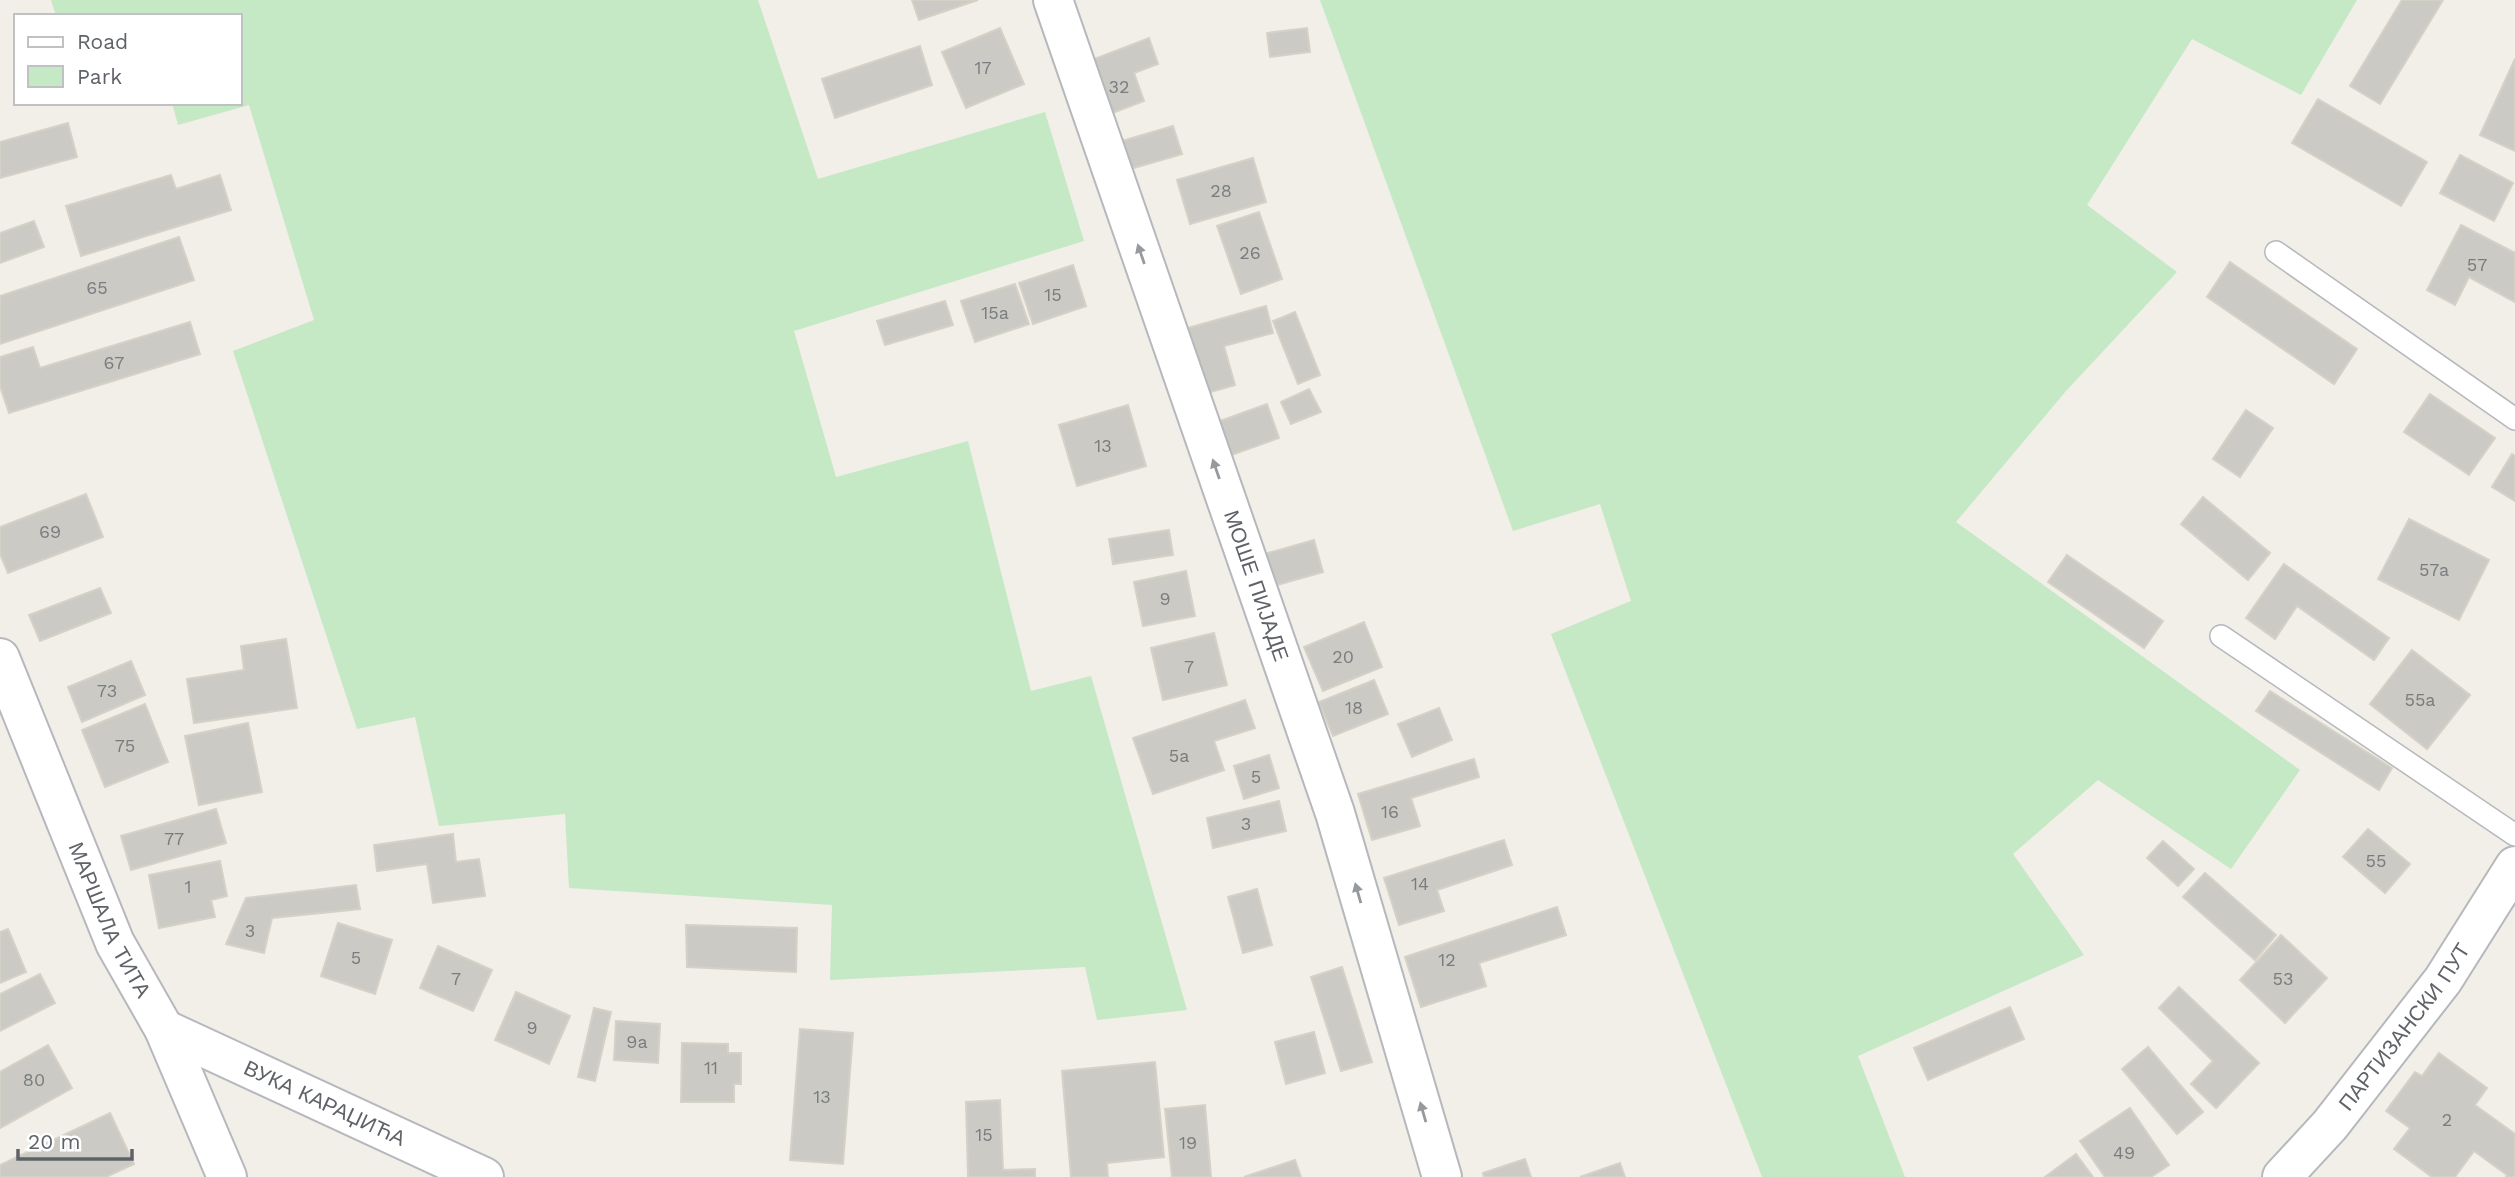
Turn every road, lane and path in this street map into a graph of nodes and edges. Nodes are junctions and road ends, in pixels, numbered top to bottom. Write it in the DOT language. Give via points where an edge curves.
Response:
graph roads {
  1 [pos="1053,0"];
  2 [pos="2276,252"];
  3 [pos="2515,419"];
  4 [pos="2221,636"];
  5 [pos="0,658"];
  6 [pos="2515,835"];
  7 [pos="2515,866"];
  8 [pos="164,1029"];
  9 [pos="227,1177"];
  10 [pos="484,1177"];
  11 [pos="1442,1177"];
  12 [pos="2282,1177"];
  11 -- 1 [label="street, МОШЕ ПИЈАДЕ, one-way" via="1335,813"];
  2 -- 3 [label="lane"];
  4 -- 6 [label="lane"];
  5 -- 8 [label="street, МАРШАЛА ТИТА" via="115,943"];
  7 -- 12 [label="street, ПАРТИЗАНСКИ ПУТ" via="2442,980 2330,1125"];
  8 -- 9 [label="street, МАРШАЛА ТИТА"];
  8 -- 10 [label="street, ВУКА КАРАЏИЋА"];
}
